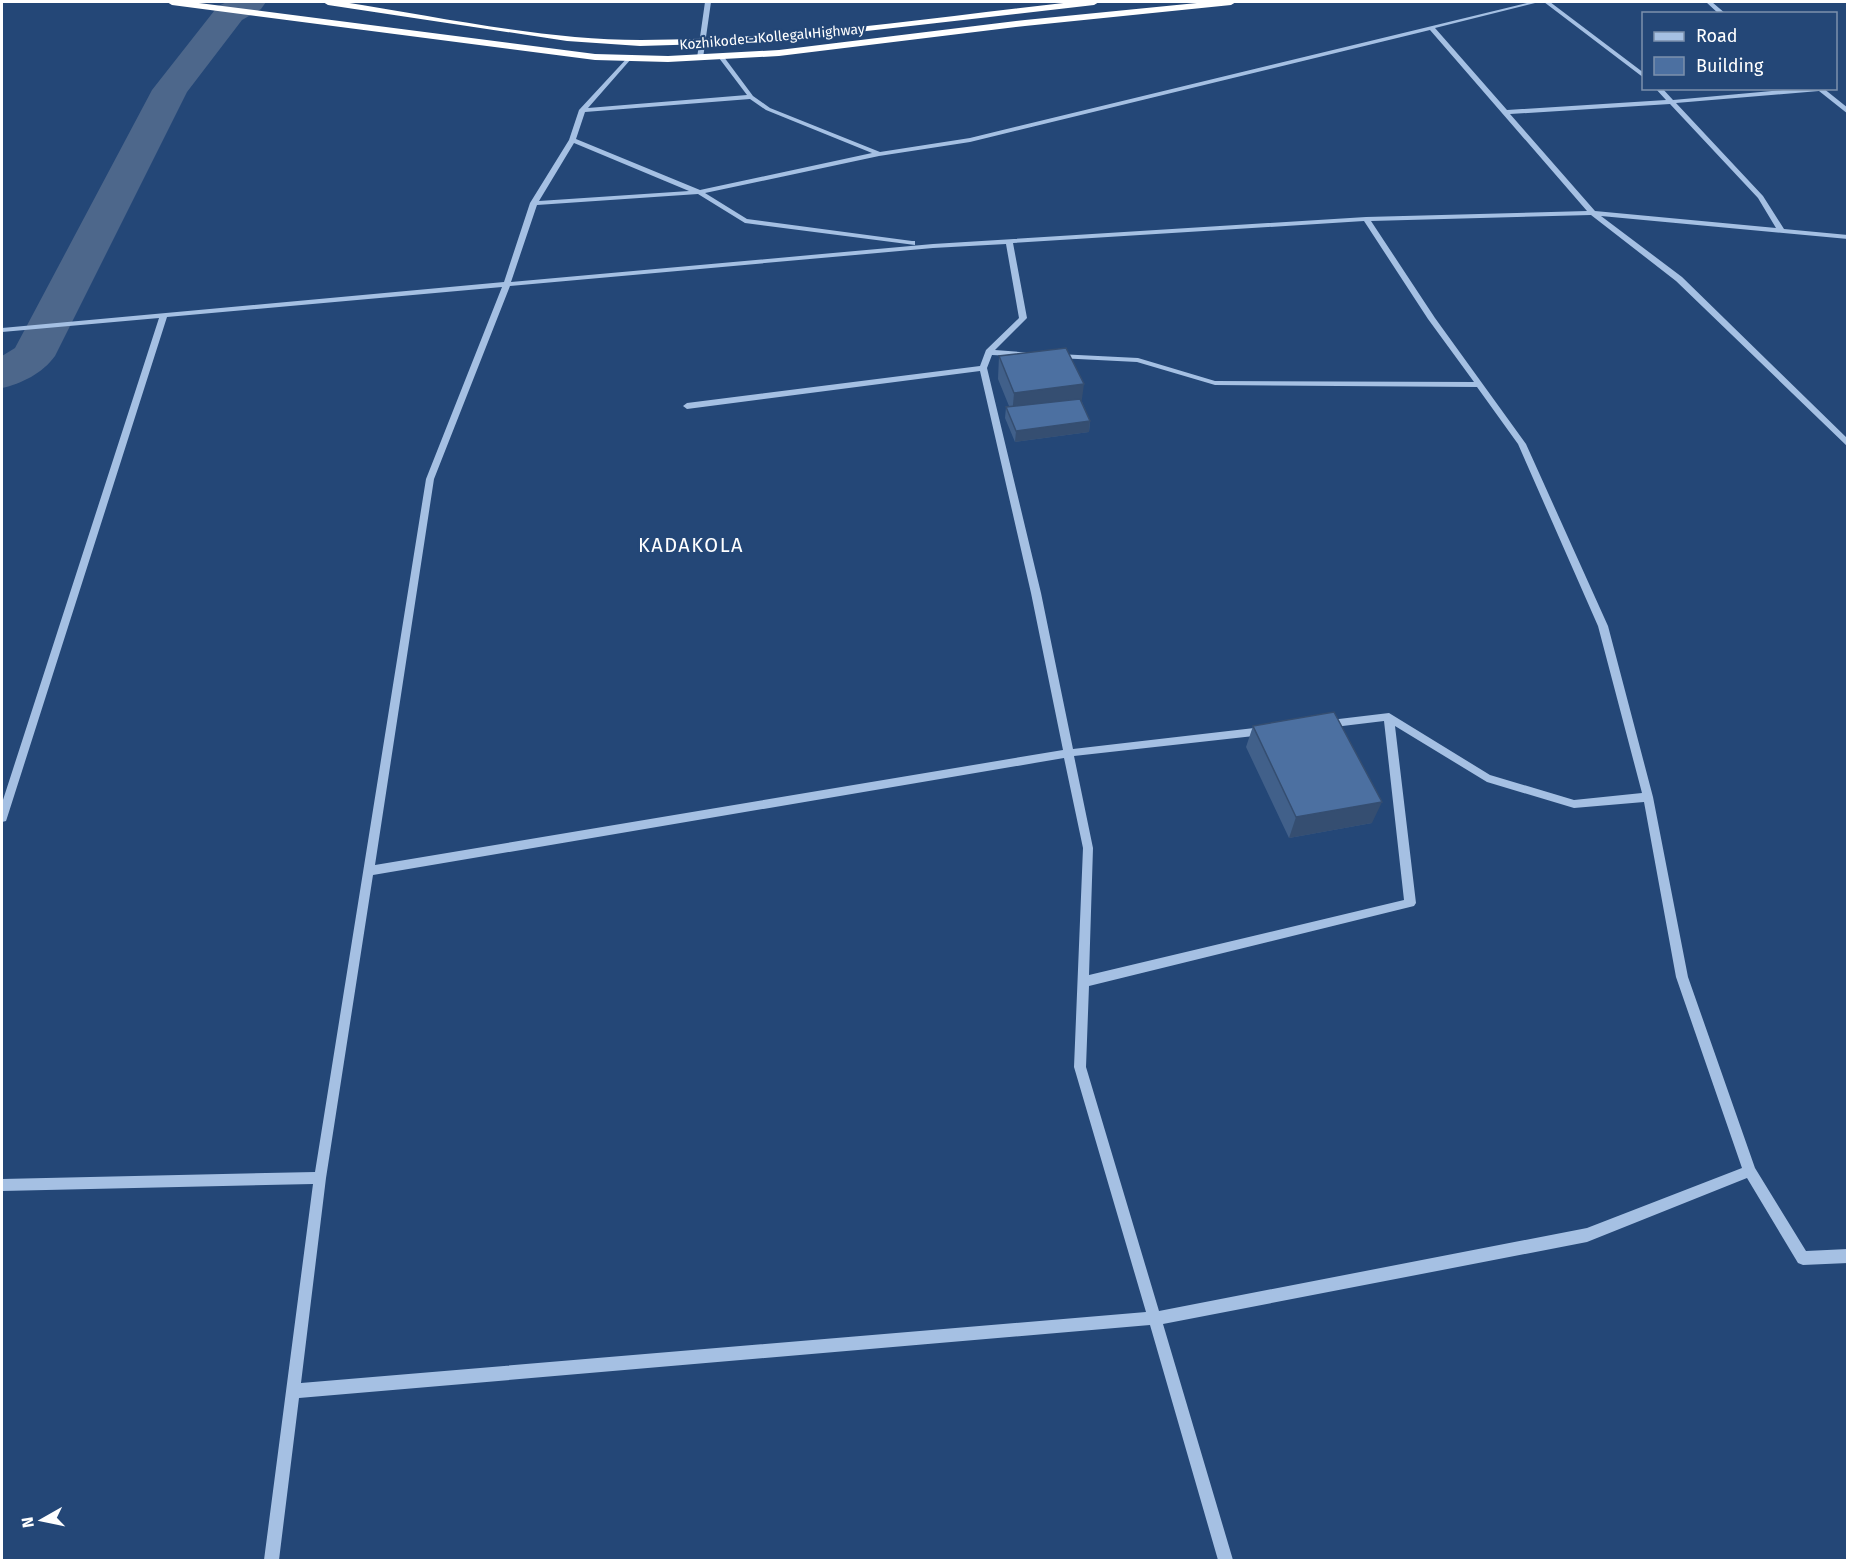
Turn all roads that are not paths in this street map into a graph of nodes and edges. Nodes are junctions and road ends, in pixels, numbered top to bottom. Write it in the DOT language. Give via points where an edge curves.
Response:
graph roads {
  1 [pos="172,2"];
  2 [pos="177,2"];
  3 [pos="328,2"];
  4 [pos="708,2"];
  5 [pos="1094,2"];
  6 [pos="1231,2"];
  7 [pos="1536,2"];
  8 [pos="1547,2"];
  9 [pos="1709,2"];
  10 [pos="1721,12"];
  11 [pos="1431,27"];
  12 [pos="703,43"];
  13 [pos="629,58"];
  14 [pos="700,58"];
  15 [pos="722,58"];
  16 [pos="1642,74"];
  17 [pos="1660,90"];
  18 [pos="1809,90"];
  19 [pos="1821,90"];
  20 [pos="751,97"];
  21 [pos="1671,102"];
  22 [pos="582,110"];
  23 [pos="1505,112"];
  24 [pos="1848,112"];
  25 [pos="572,140"];
  26 [pos="879,154"];
  27 [pos="699,192"];
  28 [pos="534,202"];
  29 [pos="1593,213"];
  30 [pos="1366,219"];
  31 [pos="1782,232"];
  32 [pos="1848,237"];
  33 [pos="1009,241"];
  34 [pos="933,246"];
  35 [pos="507,285"];
  36 [pos="164,315"];
  37 [pos="2,330"];
  38 [pos="989,352"];
  39 [pos="983,368"];
  40 [pos="1480,385"];
  41 [pos="687,406"];
  42 [pos="1848,444"];
  43 [pos="1389,717"];
  44 [pos="1310,726"];
  45 [pos="1276,730"];
  46 [pos="1069,753"];
  47 [pos="1648,797"];
  48 [pos="2,818"];
  49 [pos="368,871"];
  50 [pos="1083,982"];
  51 [pos="1750,1171"];
  52 [pos="320,1179"];
  53 [pos="2,1185"];
  54 [pos="1848,1256"];
  55 [pos="1156,1318"];
  56 [pos="293,1391"];
  57 [pos="272,1560"];
  58 [pos="1226,1560"];
  1 -- 2 [label="highway, Kozhikode - Kollegal Highway"];
  2 -- 13 [label="highway, Kozhikode - Kollegal Highway" via="595,57"];
  3 -- 12 [label="highway, Kozhikode - Kollegal Highway" via="567,39"];
  4 -- 12 [label="street"];
  5 -- 12 [label="highway, Kozhikode - Kollegal Highway" via="835,33"];
  6 -- 15 [label="highway, Kozhikode - Kollegal Highway"];
  7 -- 11 [label="street"];
  8 -- 16 [label="street"];
  9 -- 10 [label="street"];
  11 -- 23 [label="street"];
  11 -- 26 [label="street" via="970,140"];
  12 -- 14 [label="street"];
  13 -- 14 [label="highway, Kozhikode - Kollegal Highway"];
  13 -- 22 [label="street"];
  14 -- 15 [label="highway, Kozhikode - Kollegal Highway"];
  15 -- 20 [label="street"];
  17 -- 21 [label="street"];
  18 -- 21 [label="street"];
  19 -- 24 [label="street"];
  20 -- 22 [label="street"];
  20 -- 26 [label="street" via="768,109"];
  21 -- 23 [label="street"];
  21 -- 31 [label="street" via="1761,196"];
  22 -- 25 [label="street"];
  23 -- 29 [label="street"];
  25 -- 27 [label="street"];
  25 -- 28 [label="street"];
  26 -- 27 [label="street"];
  27 -- 28 [label="street"];
  27 -- 34 [label="street" via="745,221"];
  28 -- 35 [label="street"];
  29 -- 30 [label="street"];
  29 -- 31 [label="street"];
  29 -- 42 [label="street" via="1679,279"];
  30 -- 33 [label="street"];
  30 -- 40 [label="street"];
  31 -- 32 [label="street"];
  33 -- 34 [label="street"];
  33 -- 38 [label="street" via="1023,318"];
  34 -- 35 [label="street"];
  35 -- 36 [label="street"];
  35 -- 49 [label="street" via="430,478"];
  36 -- 37 [label="street"];
  36 -- 48 [label="street"];
  38 -- 39 [label="street"];
  38 -- 40 [label="street" via="1138,360 1215,382"];
  39 -- 41 [label="street"];
  39 -- 46 [label="street"];
  40 -- 47 [label="street" via="1522,444 1603,626"];
  43 -- 44 [label="street"];
  43 -- 47 [label="street" via="1486,778 1574,804"];
  43 -- 50 [label="street" via="1410,903"];
  45 -- 46 [label="street"];
  46 -- 49 [label="street"];
  46 -- 50 [label="street" via="1088,848"];
  47 -- 51 [label="street" via="1682,977"];
  49 -- 52 [label="street"];
  50 -- 55 [label="street" via="1080,1067"];
  51 -- 54 [label="street" via="1803,1258"];
  51 -- 55 [label="street" via="1587,1235"];
  52 -- 53 [label="street"];
  52 -- 56 [label="street"];
  55 -- 56 [label="street"];
  55 -- 58 [label="street"];
  56 -- 57 [label="street"];
}
